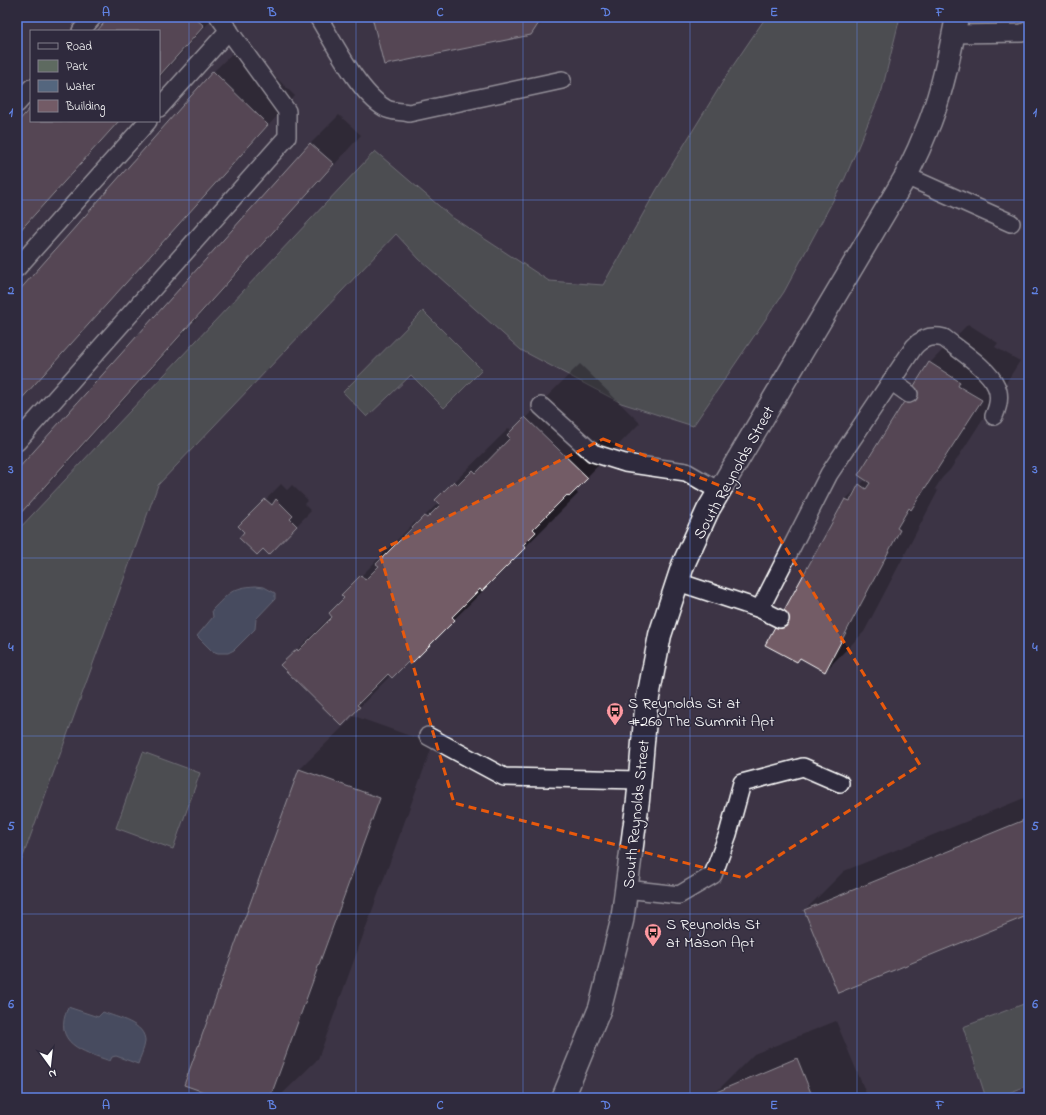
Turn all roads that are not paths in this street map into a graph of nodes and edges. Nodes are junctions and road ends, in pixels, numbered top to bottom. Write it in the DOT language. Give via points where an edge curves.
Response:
graph roads {
  1 [pos="93,17"];
  2 [pos="318,17"];
  3 [pos="224,24"];
  4 [pos="955,26"];
  5 [pos="82,30"];
  6 [pos="1029,30"];
  7 [pos="562,80"];
  8 [pos="30,89"];
  9 [pos="17,104"];
  10 [pos="160,107"];
  11 [pos="147,122"];
  12 [pos="906,176"];
  13 [pos="1011,223"];
  14 [pos="17,268"];
  15 [pos="891,381"];
  16 [pos="909,394"];
  17 [pos="541,406"];
  18 [pos="994,416"];
  19 [pos="17,442"];
  20 [pos="720,490"];
  21 [pos="678,582"];
  22 [pos="760,609"];
  23 [pos="780,619"];
  24 [pos="428,736"];
  25 [pos="640,780"];
  26 [pos="840,783"];
  27 [pos="626,889"];
  28 [pos="562,1098"];
  1 -- 5 [label="lane"];
  2 -- 7 [label="lane" via="370,98 386,109 409,112"];
  3 -- 10 [label="lane"];
  3 -- 19 [label="lane" via="287,112 287,137"];
  4 -- 6 [label="lane" via="1022,32"];
  4 -- 12 [label="street, South Reynolds Street" via="931,120"];
  8 -- 9 [label="lane"];
  11 -- 14 [label="lane"];
  12 -- 13 [label="lane"];
  12 -- 20 [label="street, South Reynolds Street"];
  15 -- 16 [label="lane"];
  15 -- 18 [label="lane" via="920,340 936,336 944,338 992,379 999,397"];
  15 -- 22 [label="lane" via="829,474"];
  17 -- 20 [label="lane" via="593,453 626,463 686,472"];
  20 -- 21 [label="street, South Reynolds Street" via="708,510"];
  21 -- 22 [label="lane"];
  21 -- 25 [label="street, South Reynolds Street" via="660,635 646,708"];
  22 -- 23 [label="lane"];
  24 -- 25 [label="lane" via="504,777"];
  25 -- 27 [label="street, South Reynolds Street"];
  26 -- 27 [label="lane" via="804,767 742,783 713,875 679,895"];
  27 -- 28 [label="street, South Reynolds Street" via="622,921 600,1008"];
}
